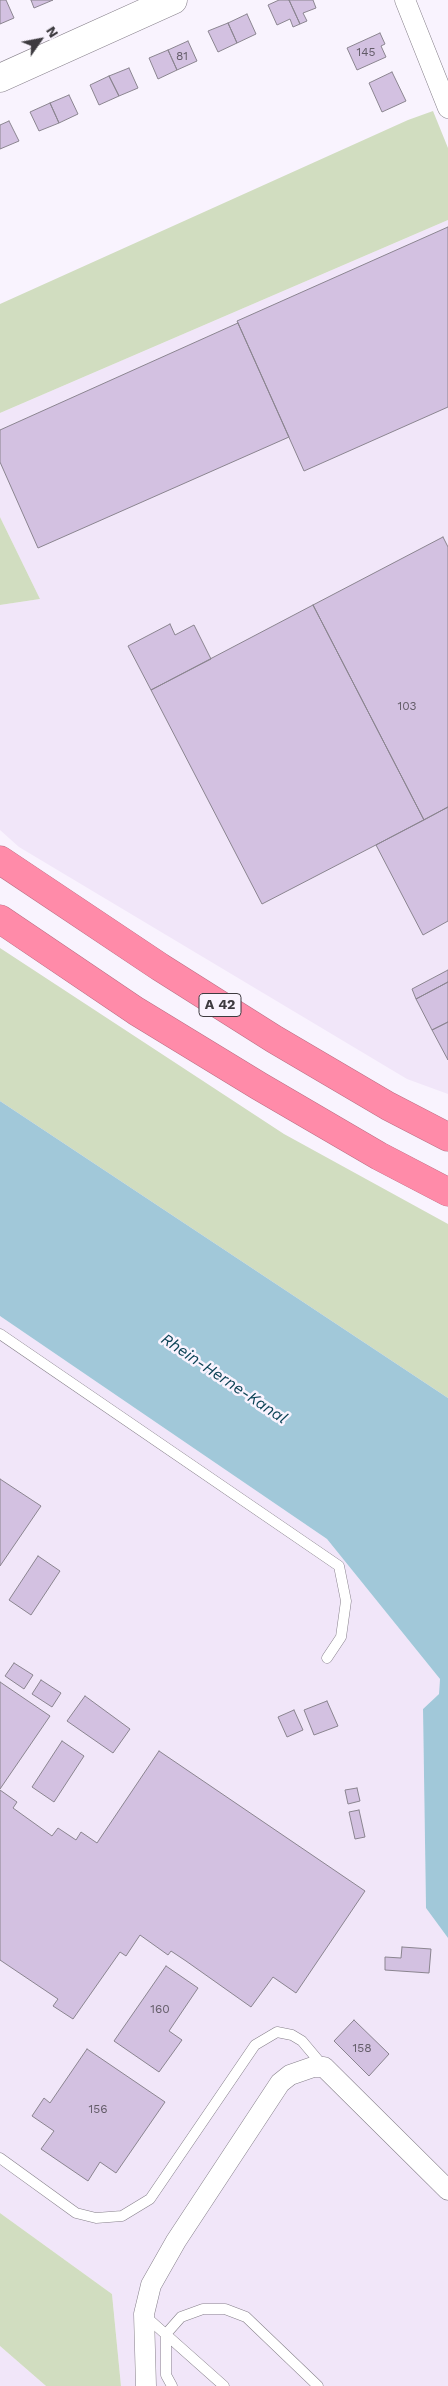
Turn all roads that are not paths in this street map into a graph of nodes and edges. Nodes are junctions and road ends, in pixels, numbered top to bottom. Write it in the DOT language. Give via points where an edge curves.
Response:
graph roads {
  1 [pos="173,0"];
  2 [pos="405,0"];
  3 [pos="0,78"];
  4 [pos="446,98"];
  5 [pos="0,860"];
  6 [pos="0,919"];
  7 [pos="448,1136"];
  8 [pos="448,1192"];
  9 [pos="0,1334"];
  10 [pos="327,1658"];
  11 [pos="324,2067"];
  12 [pos="0,2158"];
  13 [pos="448,2190"];
  14 [pos="144,2314"];
  15 [pos="166,2334"];
  16 [pos="146,2386"];
  17 [pos="172,2386"];
  18 [pos="224,2386"];
  19 [pos="318,2386"];
  1 -- 3 [label="street"];
  2 -- 4 [label="street"];
  5 -- 7 [label="highway, A 42" via="274,1039 388,1106"];
  6 -- 8 [label="highway" via="136,1011 379,1156"];
  9 -- 10 [label="lane" via="339,1566 346,1601 341,1637"];
  11 -- 12 [label="lane" via="302,2041 292,2035 278,2032 255,2046 150,2200 122,2216 96,2218 76,2213"];
  11 -- 13 [label="street"];
  11 -- 14 [label="street" via="302,2070 280,2083 176,2241 151,2285"];
  14 -- 15 [label="lane"];
  14 -- 16 [label="street"];
  15 -- 17 [label="lane" via="166,2375"];
  15 -- 18 [label="lane"];
  15 -- 19 [label="lane" via="181,2317 203,2309 225,2309 246,2317"];
}
